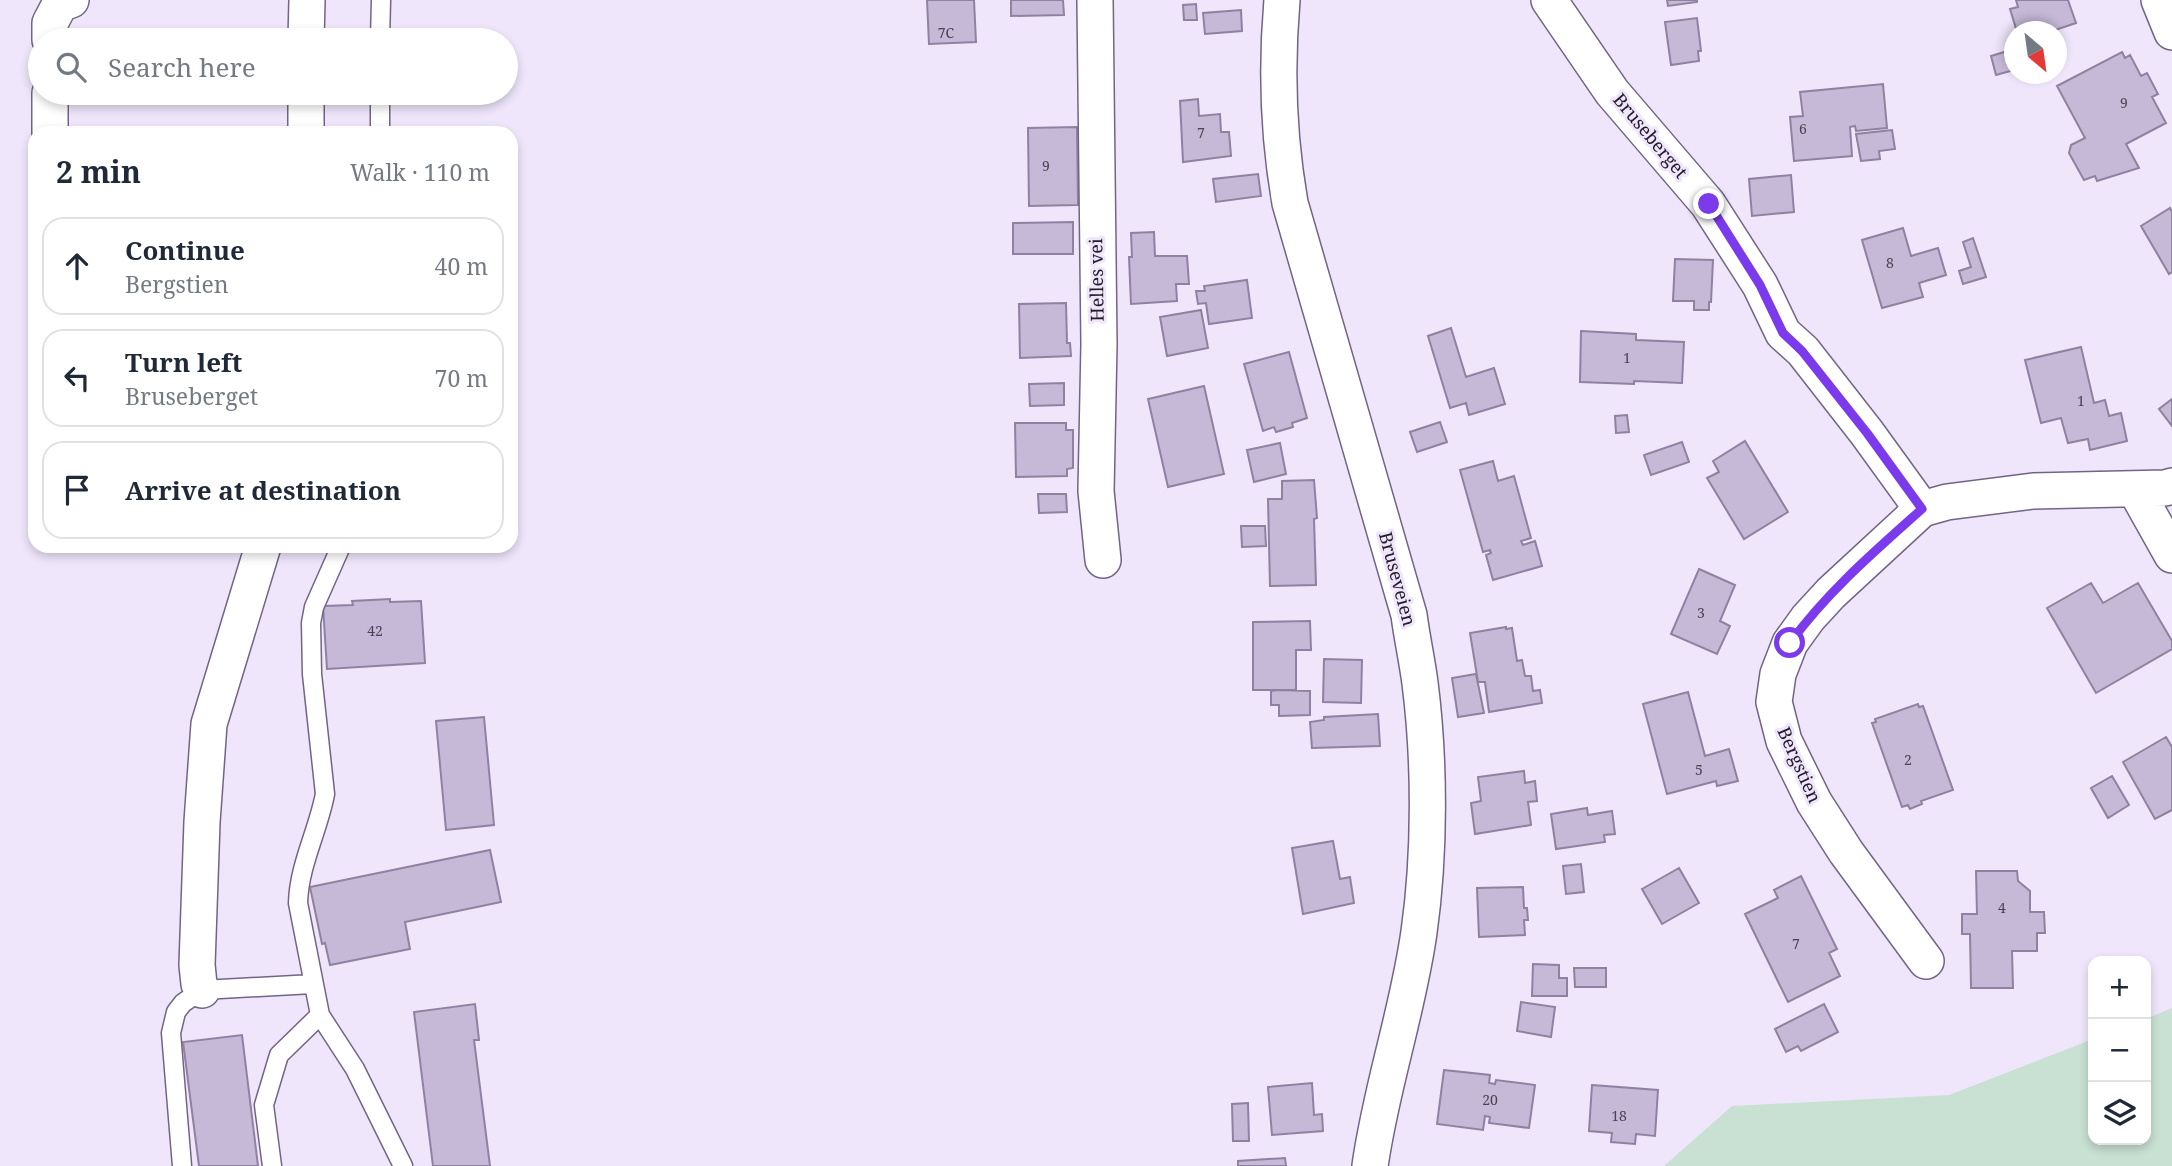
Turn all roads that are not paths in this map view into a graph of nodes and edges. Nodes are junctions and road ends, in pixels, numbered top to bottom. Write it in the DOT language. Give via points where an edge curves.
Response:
graph roads {
  1 [pos="71,0"];
  2 [pos="307,0"];
  3 [pos="381,0"];
  4 [pos="1095,0"];
  5 [pos="1282,0"];
  6 [pos="1549,0"];
  7 [pos="2159,0"];
  8 [pos="50,28"];
  9 [pos="306,28"];
  10 [pos="380,28"];
  11 [pos="2172,32"];
  12 [pos="50,105"];
  13 [pos="306,105"];
  14 [pos="380,105"];
  15 [pos="50,126"];
  16 [pos="306,126"];
  17 [pos="380,126"];
  18 [pos="2172,486"];
  19 [pos="2135,489"];
  20 [pos="1922,509"];
  21 [pos="261,553"];
  22 [pos="338,553"];
  23 [pos="2172,555"];
  24 [pos="1103,560"];
  25 [pos="1926,961"];
  26 [pos="313,984"];
  27 [pos="202,990"];
  28 [pos="320,1015"];
  29 [pos="182,1166"];
  30 [pos="272,1166"];
  31 [pos="404,1166"];
  32 [pos="1370,1166"];
  1 -- 8 [label="street" via="60,4"];
  2 -- 9 [label="street"];
  3 -- 10 [label="lane"];
  4 -- 24 [label="street, Helles vei" via="1096,491"];
  5 -- 32 [label="street, Bruseveien" via="1278,93 1290,203 1409,615 1424,726 1426,851 1419,930"];
  6 -- 20 [label="street, Bruseberget" via="1612,92 1709,204 1760,285 1783,333 1819,371"];
  7 -- 11 [label="street"];
  12 -- 15 [label="street"];
  13 -- 16 [label="street"];
  14 -- 17 [label="lane"];
  18 -- 19 [label="street, Bergstien"];
  19 -- 20 [label="street, Bergstien" via="2033,491"];
  19 -- 23 [label="street"];
  20 -- 25 [label="street, Bergstien" via="1808,618 1790,643 1774,702 1784,741 1814,802"];
  21 -- 27 [label="street" via="209,724 197,965"];
  22 -- 26 [label="lane" via="311,623 324,794 298,887 298,903"];
  26 -- 27 [label="lane"];
  26 -- 28 [label="lane"];
  27 -- 29 [label="lane" via="183,1003 171,1033"];
  28 -- 30 [label="lane" via="279,1055 264,1105"];
  28 -- 31 [label="lane" via="355,1069"];
}
